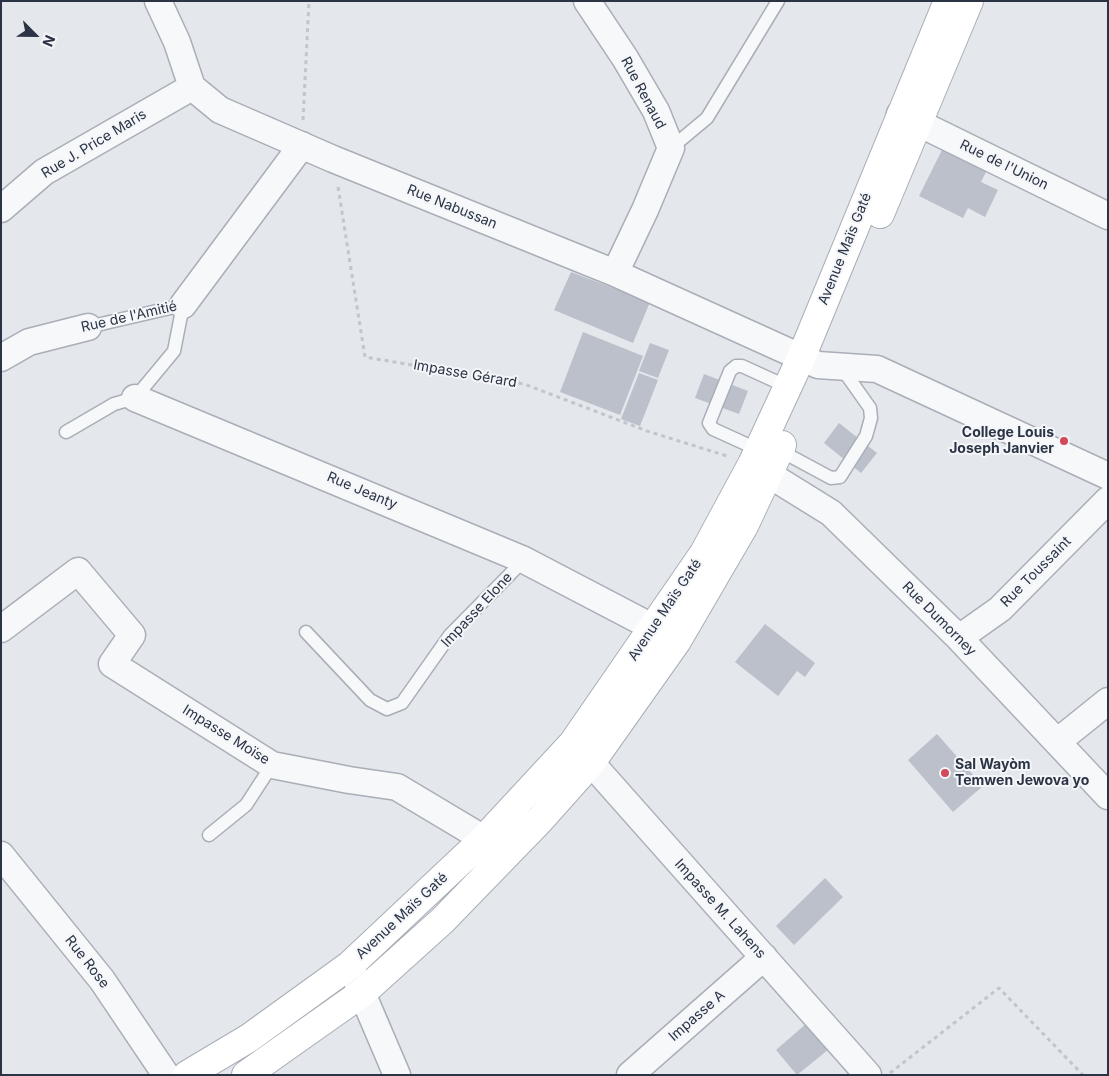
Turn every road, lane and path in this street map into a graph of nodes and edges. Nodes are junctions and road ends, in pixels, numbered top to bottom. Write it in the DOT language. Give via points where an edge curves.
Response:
graph roads {
  1 [pos="158,1"];
  2 [pos="309,1"];
  3 [pos="587,1"];
  4 [pos="778,1"];
  5 [pos="948,1"];
  6 [pos="969,1"];
  7 [pos="192,87"];
  8 [pos="909,119"];
  9 [pos="302,145"];
  10 [pos="671,148"];
  11 [pos="333,159"];
  12 [pos="1,209"];
  13 [pos="1108,216"];
  14 [pos="615,273"];
  15 [pos="183,305"];
  16 [pos="88,326"];
  17 [pos="1,358"];
  18 [pos="820,364"];
  19 [pos="788,386"];
  20 [pos="135,398"];
  21 [pos="66,432"];
  22 [pos="764,460"];
  23 [pos="1108,476"];
  24 [pos="1108,500"];
  25 [pos="524,560"];
  26 [pos="654,628"];
  27 [pos="1,629"];
  28 [pos="306,632"];
  29 [pos="959,638"];
  30 [pos="1108,701"];
  31 [pos="1057,742"];
  32 [pos="573,743"];
  33 [pos="590,764"];
  34 [pos="272,765"];
  35 [pos="1108,796"];
  36 [pos="209,835"];
  37 [pos="484,839"];
  38 [pos="1,855"];
  39 [pos="764,957"];
  40 [pos="350,965"];
  41 [pos="362,993"];
  42 [pos="166,1075"];
  43 [pos="187,1075"];
  44 [pos="246,1075"];
  45 [pos="397,1075"];
  46 [pos="630,1075"];
  47 [pos="868,1075"];
  48 [pos="888,1075"];
  49 [pos="1083,1075"];
  1 -- 7 [label="street" via="177,42"];
  2 -- 9 [label="path"];
  3 -- 10 [label="street, Rue Renaud" via="656,111"];
  4 -- 10 [label="lane" via="707,118"];
  5 -- 8 [label="main road, Avenue Maïs Gaté"];
  6 -- 8 [label="main road, Avenue Maïs Gaté"];
  7 -- 9 [label="street, Rue Nabussan" via="220,110"];
  7 -- 12 [label="street, Rue J. Price Maris" via="44,172"];
  8 -- 13 [label="street, Rue de l'Union"];
  8 -- 18 [label="main road, Avenue Maïs Gaté"];
  9 -- 11 [label="street, Rue Nabussan"];
  9 -- 15 [label="street, Rue de l'Amitié"];
  10 -- 14 [label="street"];
  11 -- 14 [label="street, Rue Nabussan"];
  11 -- 22 [label="path, Impasse Gérard" via="365,357 524,384 647,431"];
  14 -- 18 [label="street, Rue Nabussan"];
  15 -- 16 [label="lane, Rue de l'Amitié"];
  15 -- 20 [label="lane" via="174,351"];
  16 -- 17 [label="street, Rue de l'Amitié" via="28,342"];
  18 -- 19 [label="main road, Avenue Maïs Gaté"];
  18 -- 22 [label="main road, Avenue Maïs Gaté"];
  18 -- 22 [label="lane" via="870,408 866,436 840,477 831,478"];
  18 -- 23 [label="street" via="877,369"];
  19 -- 22 [label="main road, Avenue Maïs Gaté"];
  19 -- 22 [label="lane" via="736,366 730,372 709,423 713,429"];
  20 -- 21 [label="lane" via="114,404"];
  20 -- 25 [label="street, Rue Jeanty"];
  22 -- 26 [label="main road, Avenue Maïs Gaté"];
  22 -- 29 [label="street, Rue Dumorney" via="831,513"];
  22 -- 33 [label="main road, Avenue Maïs Gaté" via="744,526 677,641"];
  24 -- 29 [label="street, Rue Toussaint" via="1000,609"];
  25 -- 26 [label="street, Rue Jeanty"];
  25 -- 28 [label="lane, Impasse Elone" via="450,635 402,703 387,709 370,700"];
  26 -- 32 [label="main road, Avenue Maïs Gaté"];
  27 -- 34 [label="street, Impasse Moïse" via="78,571 132,635 112,664"];
  29 -- 31 [label="street, Rue Dumorney"];
  30 -- 31 [label="street"];
  31 -- 35 [label="street, Rue Dumorney"];
  32 -- 33 [label="street, Impasse M. Lahens"];
  32 -- 37 [label="main road, Avenue Maïs Gaté"];
  33 -- 39 [label="street, Impasse M. Lahens"];
  33 -- 41 [label="main road, Avenue Maïs Gaté" via="443,920"];
  34 -- 36 [label="lane" via="246,805"];
  34 -- 37 [label="street, Impasse Moïse" via="397,787"];
  37 -- 40 [label="main road, Avenue Maïs Gaté"];
  38 -- 42 [label="street, Rue Rose" via="102,980"];
  39 -- 46 [label="street, Impasse A"];
  39 -- 47 [label="street, Impasse M. Lahens"];
  40 -- 41 [label="street"];
  40 -- 43 [label="main road, Avenue Maïs Gaté" via="249,1038"];
  41 -- 44 [label="main road, Avenue Maïs Gaté"];
  41 -- 45 [label="street"];
  48 -- 49 [label="path" via="999,988"];
}
